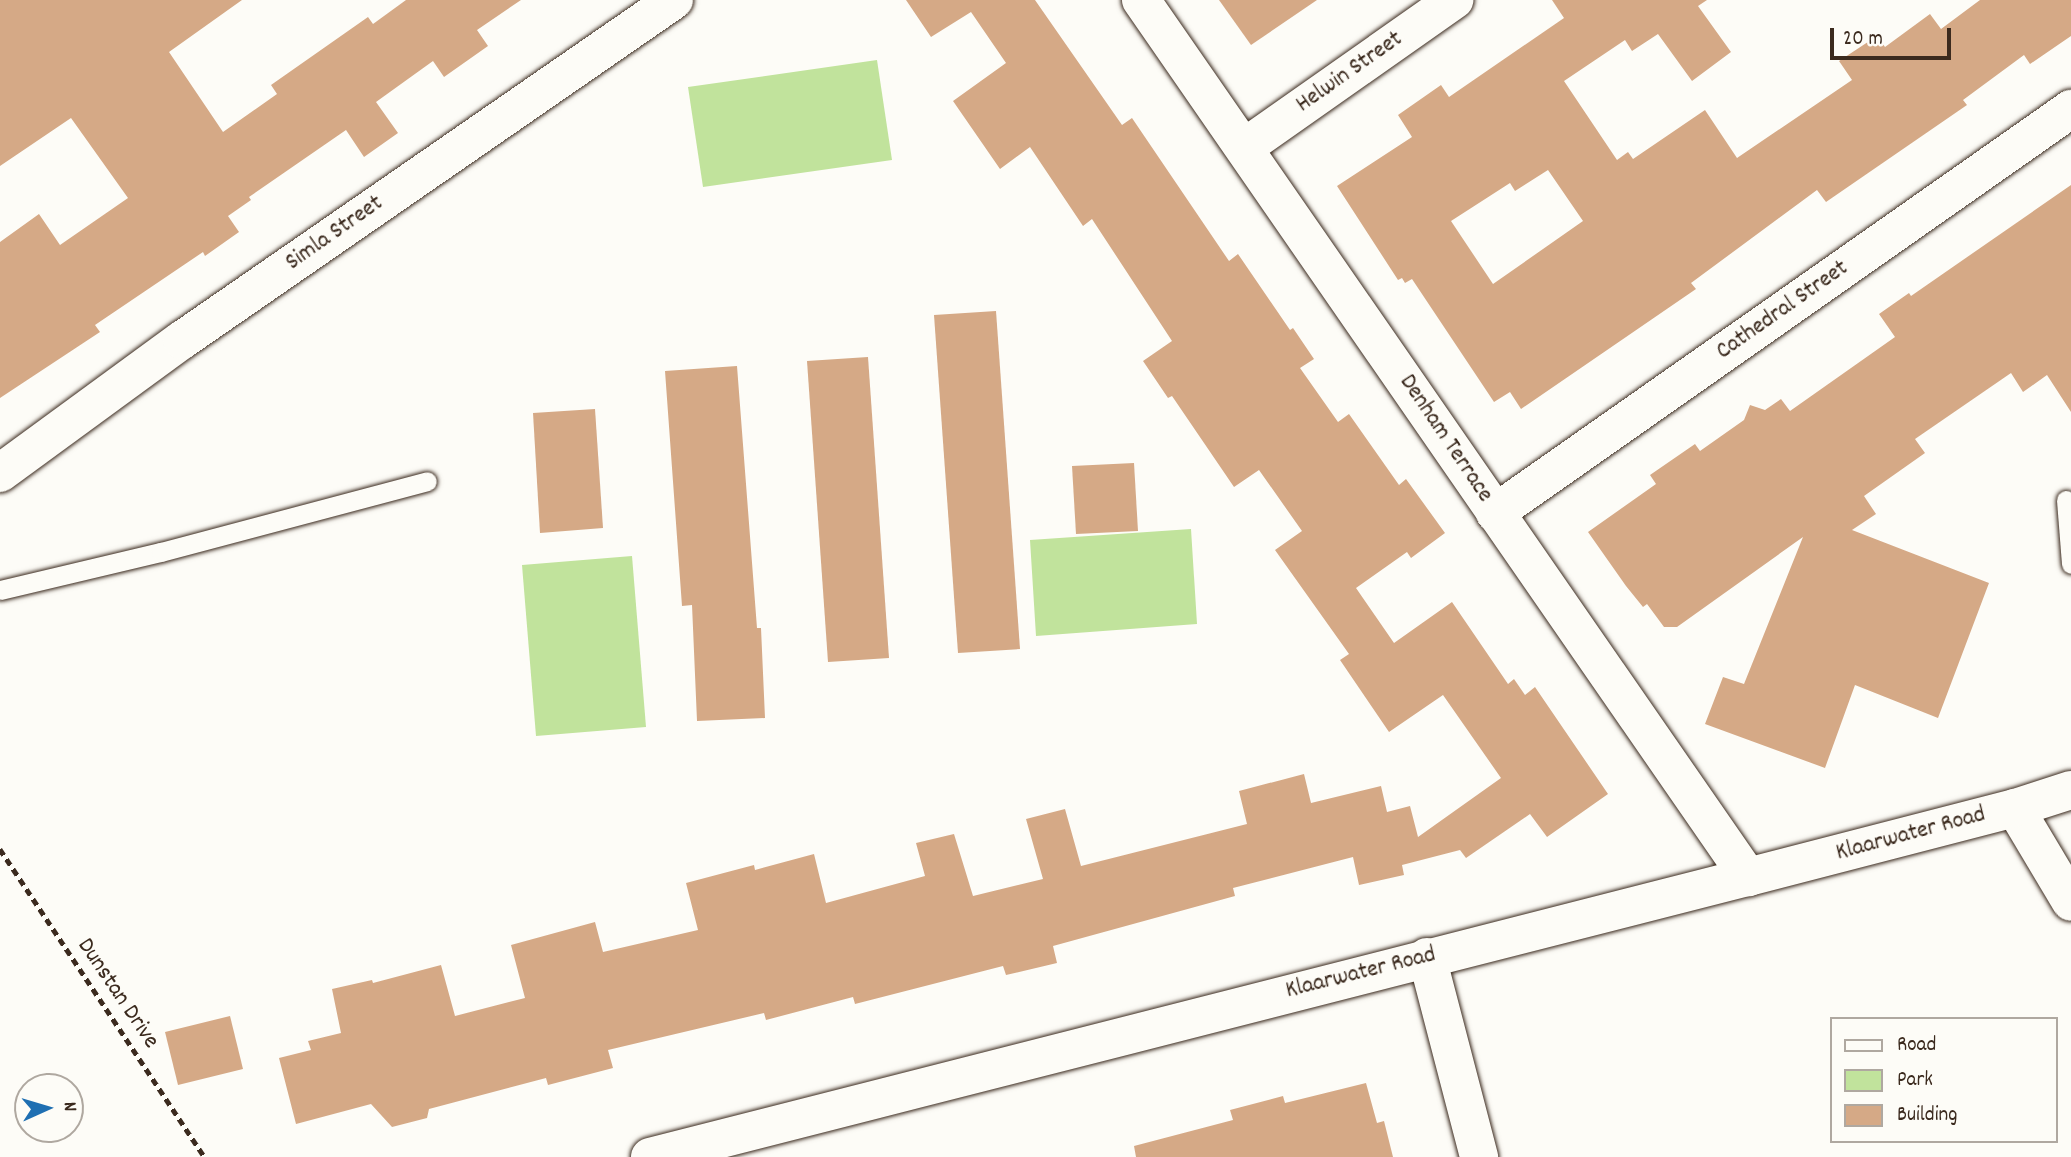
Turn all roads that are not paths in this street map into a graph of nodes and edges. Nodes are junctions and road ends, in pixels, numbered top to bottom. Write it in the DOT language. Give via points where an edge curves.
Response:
graph roads {
  1 [pos="674,0"];
  2 [pos="1141,0"];
  3 [pos="1454,0"];
  4 [pos="2071,109"];
  5 [pos="1245,146"];
  6 [pos="0,473"];
  7 [pos="427,481"];
  8 [pos="2066,500"];
  9 [pos="1495,513"];
  10 [pos="2071,564"];
  11 [pos="0,590"];
  12 [pos="2071,790"];
  13 [pos="2015,808"];
  14 [pos="1748,877"];
  15 [pos="2071,902"];
  16 [pos="1427,957"];
  17 [pos="650,1157"];
  18 [pos="1479,1157"];
  1 -- 6 [label="street, Simla Street" via="182,340"];
  2 -- 5 [label="street, Denham Terrace"];
  3 -- 5 [label="street, Helwin Street"];
  4 -- 9 [label="street, Cathedral Street"];
  5 -- 9 [label="street, Denham Terrace"];
  7 -- 11 [label="lane"];
  8 -- 10 [label="lane"];
  9 -- 14 [label="street, Denham Terrace"];
  12 -- 13 [label="street, Klaarwater Road"];
  13 -- 14 [label="street, Klaarwater Road"];
  13 -- 15 [label="street"];
  14 -- 16 [label="street, Klaarwater Road"];
  16 -- 17 [label="street, Klaarwater Road"];
  16 -- 18 [label="street"];
}
